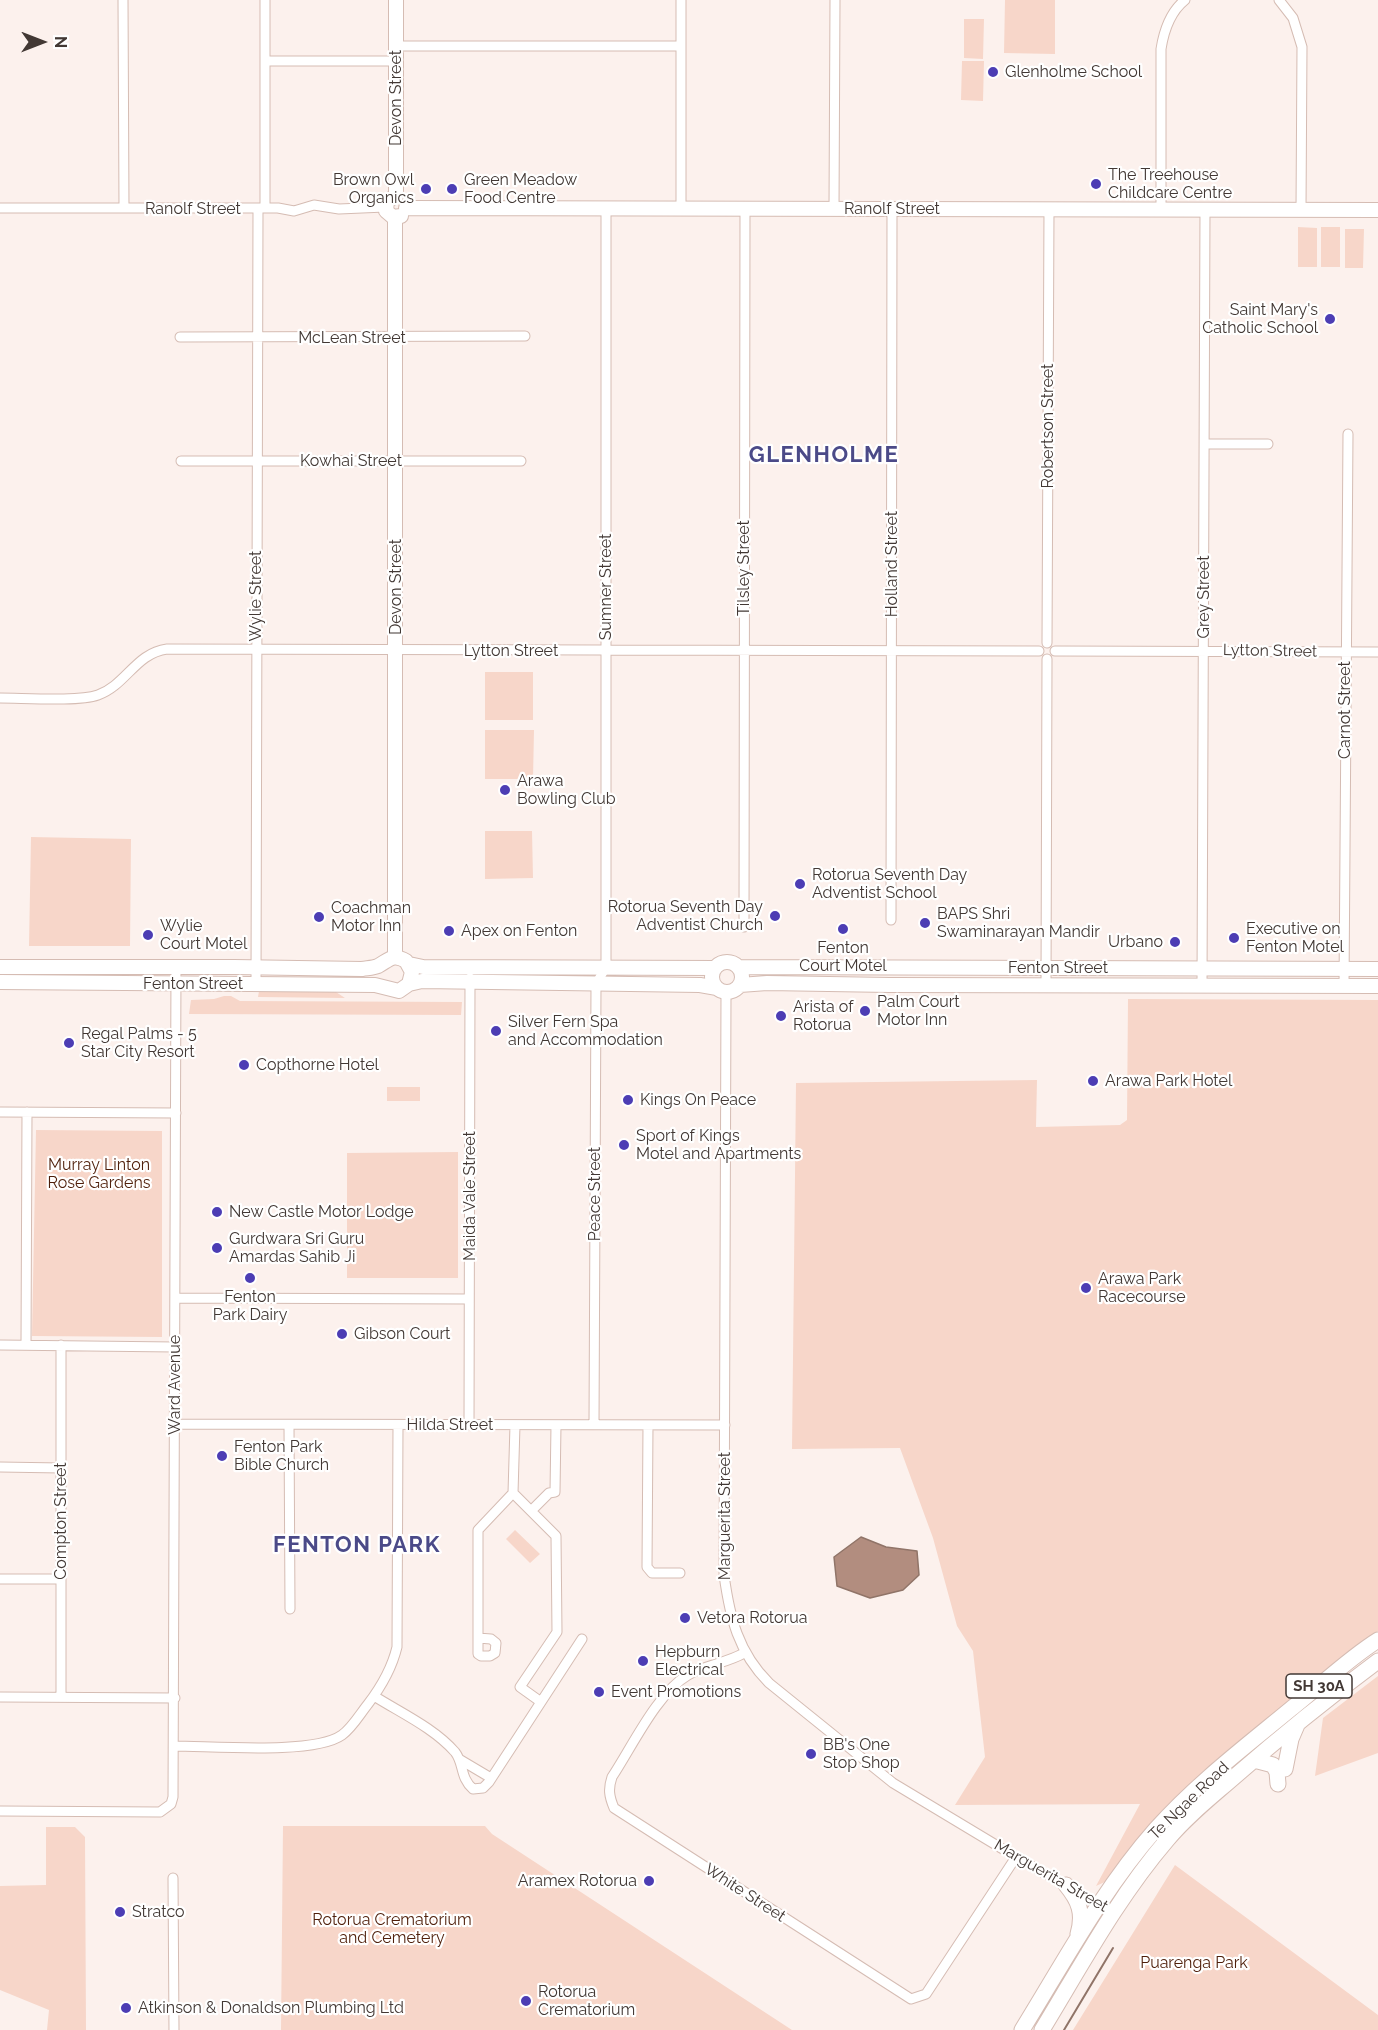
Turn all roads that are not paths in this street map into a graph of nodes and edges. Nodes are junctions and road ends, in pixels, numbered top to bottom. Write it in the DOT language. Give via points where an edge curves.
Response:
graph roads {
  1 [pos="123,0"];
  2 [pos="265,0"];
  3 [pos="396,0"];
  4 [pos="681,0"];
  5 [pos="835,0"];
  6 [pos="1279,0"];
  7 [pos="1180,1"];
  8 [pos="396,46"];
  9 [pos="681,46"];
  10 [pos="265,61"];
  11 [pos="396,61"];
  12 [pos="396,196"];
  13 [pos="385,207"];
  14 [pos="0,208"];
  15 [pos="124,208"];
  16 [pos="261,208"];
  17 [pos="406,208"];
  18 [pos="606,208"];
  19 [pos="681,208"];
  20 [pos="745,208"];
  21 [pos="834,209"];
  22 [pos="892,209"];
  23 [pos="1048,209"];
  24 [pos="1161,209"];
  25 [pos="1205,209"];
  26 [pos="1301,209"];
  27 [pos="1378,210"];
  28 [pos="395,218"];
  29 [pos="525,336"];
  30 [pos="180,338"];
  31 [pos="257,338"];
  32 [pos="396,338"];
  33 [pos="1348,434"];
  34 [pos="1205,444"];
  35 [pos="1268,444"];
  36 [pos="181,460"];
  37 [pos="521,460"];
  38 [pos="257,461"];
  39 [pos="396,461"];
  40 [pos="1047,643"];
  41 [pos="256,649"];
  42 [pos="395,650"];
  43 [pos="892,650"];
  44 [pos="1204,650"];
  45 [pos="606,651"];
  46 [pos="744,651"];
  47 [pos="1039,651"];
  48 [pos="1055,651"];
  49 [pos="1345,652"];
  50 [pos="1378,652"];
  51 [pos="1047,659"];
  52 [pos="0,698"];
  53 [pos="891,920"];
  54 [pos="744,927"];
  55 [pos="388,960"];
  56 [pos="409,964"];
  57 [pos="0,967"];
  58 [pos="176,967"];
  59 [pos="256,967"];
  60 [pos="470,967"];
  61 [pos="606,967"];
  62 [pos="738,967"];
  63 [pos="715,968"];
  64 [pos="890,968"];
  65 [pos="1047,968"];
  66 [pos="1202,969"];
  67 [pos="1345,969"];
  68 [pos="1378,969"];
  69 [pos="0,982"];
  70 [pos="470,982"];
  71 [pos="176,984"];
  72 [pos="256,984"];
  73 [pos="409,984"];
  74 [pos="596,984"];
  75 [pos="740,985"];
  76 [pos="890,985"];
  77 [pos="1046,985"];
  78 [pos="1202,986"];
  79 [pos="1344,986"];
  80 [pos="1378,986"];
  81 [pos="385,988"];
  82 [pos="722,990"];
  83 [pos="0,1112"];
  84 [pos="27,1112"];
  85 [pos="176,1113"];
  86 [pos="175,1298"];
  87 [pos="469,1299"];
  88 [pos="0,1345"];
  89 [pos="26,1345"];
  90 [pos="61,1345"];
  91 [pos="175,1347"];
  92 [pos="175,1424"];
  93 [pos="594,1424"];
  94 [pos="289,1425"];
  95 [pos="398,1425"];
  96 [pos="469,1425"];
  97 [pos="515,1425"];
  98 [pos="556,1425"];
  99 [pos="648,1425"];
  100 [pos="725,1425"];
  101 [pos="0,1467"];
  102 [pos="61,1468"];
  103 [pos="513,1493"];
  104 [pos="531,1511"];
  105 [pos="680,1573"];
  106 [pos="0,1579"];
  107 [pos="60,1579"];
  108 [pos="290,1609"];
  109 [pos="478,1638"];
  110 [pos="582,1639"];
  111 [pos="1378,1640"];
  112 [pos="744,1653"];
  113 [pos="1378,1661"];
  114 [pos="374,1696"];
  115 [pos="0,1697"];
  116 [pos="61,1697"];
  117 [pos="174,1698"];
  118 [pos="541,1702"];
  119 [pos="1297,1725"];
  120 [pos="174,1746"];
  121 [pos="459,1759"];
  122 [pos="1254,1760"];
  123 [pos="1285,1769"];
  124 [pos="491,1778"];
  125 [pos="1278,1784"];
  126 [pos="0,1811"];
  127 [pos="1016,1857"];
  128 [pos="173,1878"];
  129 [pos="1066,1885"];
  130 [pos="1100,1905"];
  131 [pos="1114,1913"];
  132 [pos="1076,1943"];
  133 [pos="174,2030"];
  134 [pos="1022,2030"];
  135 [pos="1042,2030"];
  1 -- 15 [label="street"];
  2 -- 10 [label="street, Wylie Street"];
  3 -- 8 [label="main road, Devon Street"];
  4 -- 9 [label="street"];
  5 -- 21 [label="street"];
  6 -- 26 [label="street" via="1293,18 1302,47"];
  7 -- 24 [label="street" via="1167,25 1161,49"];
  8 -- 9 [label="street"];
  8 -- 11 [label="main road, Devon Street"];
  9 -- 19 [label="street"];
  10 -- 11 [label="street"];
  10 -- 16 [label="street, Wylie Street"];
  11 -- 12 [label="main road, Devon Street"];
  12 -- 13 [label="main road"];
  12 -- 17 [label="main road" via="405,201"];
  13 -- 16 [label="street, Ranolf Street" via="339,209 314,205 294,211"];
  13 -- 28 [label="main road" via="387,214"];
  14 -- 15 [label="street, Ranolf Street"];
  15 -- 16 [label="street, Ranolf Street"];
  16 -- 31 [label="street, Wylie Street"];
  17 -- 18 [label="main road, Ranolf Street"];
  17 -- 28 [label="main road" via="403,215"];
  18 -- 19 [label="main road, Ranolf Street"];
  18 -- 45 [label="street, Sumner Street"];
  19 -- 20 [label="main road, Ranolf Street"];
  20 -- 21 [label="main road, Ranolf Street"];
  20 -- 46 [label="street, Tilsley Street"];
  21 -- 22 [label="main road, Ranolf Street"];
  22 -- 23 [label="main road, Ranolf Street"];
  22 -- 43 [label="street, Holland Street"];
  23 -- 24 [label="main road, Ranolf Street"];
  23 -- 40 [label="street, Robertson Street"];
  24 -- 25 [label="main road, Ranolf Street"];
  25 -- 26 [label="main road, Ranolf Street"];
  25 -- 34 [label="street, Grey Street"];
  26 -- 27 [label="main road, Ranolf Street"];
  28 -- 32 [label="main road, Devon Street"];
  29 -- 32 [label="street, McLean Street"];
  30 -- 31 [label="street, McLean Street"];
  31 -- 32 [label="street, McLean Street"];
  31 -- 38 [label="street, Wylie Street"];
  32 -- 39 [label="main road, Devon Street"];
  33 -- 49 [label="street, Carnot Street"];
  34 -- 35 [label="street"];
  34 -- 44 [label="street, Grey Street"];
  36 -- 38 [label="street, Kowhai Street"];
  37 -- 39 [label="street, Kowhai Street"];
  38 -- 39 [label="street, Kowhai Street"];
  38 -- 41 [label="street, Wylie Street"];
  39 -- 42 [label="main road, Devon Street"];
  40 -- 47 [label="street"];
  40 -- 48 [label="street"];
  41 -- 42 [label="street, Lytton Street"];
  41 -- 52 [label="street, Lytton Street" via="160,650 145,656 99,695"];
  41 -- 59 [label="street, Wylie Street"];
  42 -- 45 [label="street, Lytton Street"];
  42 -- 55 [label="main road, Devon Street"];
  43 -- 46 [label="street, Lytton Street"];
  43 -- 47 [label="street, Lytton Street"];
  43 -- 53 [label="street, Holland Street"];
  44 -- 48 [label="street, Lytton Street"];
  44 -- 49 [label="street, Lytton Street"];
  44 -- 66 [label="street, Grey Street"];
  45 -- 46 [label="street, Lytton Street"];
  45 -- 61 [label="street, Sumner Street"];
  46 -- 54 [label="street, Tilsley Street"];
  47 -- 51 [label="street"];
  48 -- 51 [label="street"];
  49 -- 50 [label="street, Lytton Street"];
  49 -- 67 [label="street, Carnot Street"];
  51 -- 65 [label="street"];
  55 -- 56 [label="main road" via="402,958"];
  55 -- 59 [label="main road, Fenton Street" via="375,968 362,969"];
  55 -- 81 [label="main road" via="379,969 379,979"];
  56 -- 60 [label="main road"];
  56 -- 73 [label="main road"];
  57 -- 58 [label="main road, Fenton Street"];
  58 -- 59 [label="main road, Fenton Street"];
  58 -- 71 [label="street, Ward Avenue"];
  59 -- 72 [label="street, Wylie Street"];
  60 -- 61 [label="main road"];
  60 -- 70 [label="street, Maida Vale Street"];
  61 -- 63 [label="main road"];
  61 -- 74 [label="street"];
  62 -- 63 [label="main road" via="723,963"];
  62 -- 64 [label="main road, Fenton Street"];
  62 -- 75 [label="main road"];
  63 -- 82 [label="main road" via="712,978"];
  64 -- 65 [label="main road, Fenton Street"];
  64 -- 76 [label="main road"];
  65 -- 66 [label="main road, Fenton Street"];
  65 -- 77 [label="street"];
  66 -- 67 [label="main road, Fenton Street"];
  66 -- 78 [label="street, Grey Street"];
  67 -- 68 [label="main road, Fenton Street"];
  67 -- 79 [label="street, Carnot Street"];
  69 -- 71 [label="main road, Fenton Street"];
  70 -- 73 [label="main road"];
  70 -- 74 [label="main road"];
  70 -- 87 [label="street, Maida Vale Street"];
  71 -- 72 [label="main road, Fenton Street"];
  71 -- 85 [label="street, Ward Avenue"];
  72 -- 81 [label="main road, Fenton Street"];
  73 -- 81 [label="main road" via="399,991"];
  74 -- 82 [label="main road" via="700,985"];
  74 -- 93 [label="street, Peace Street"];
  75 -- 76 [label="main road, Fenton Street"];
  75 -- 82 [label="main road" via="734,990"];
  76 -- 77 [label="main road, Fenton Street"];
  77 -- 78 [label="main road, Fenton Street"];
  78 -- 79 [label="main road, Fenton Street"];
  79 -- 80 [label="main road, Fenton Street"];
  82 -- 100 [label="street, Marguerita Street"];
  83 -- 84 [label="street"];
  84 -- 85 [label="street"];
  84 -- 89 [label="street"];
  85 -- 86 [label="street, Ward Avenue"];
  86 -- 87 [label="street"];
  86 -- 91 [label="street, Ward Avenue"];
  87 -- 96 [label="street, Maida Vale Street"];
  88 -- 89 [label="street"];
  89 -- 90 [label="street"];
  90 -- 91 [label="street"];
  90 -- 102 [label="street, Compton Street"];
  91 -- 92 [label="street, Ward Avenue"];
  92 -- 94 [label="street, Hilda Street"];
  92 -- 117 [label="street, Ward Avenue"];
  93 -- 98 [label="street, Hilda Street"];
  93 -- 99 [label="street, Hilda Street"];
  94 -- 95 [label="street, Hilda Street"];
  94 -- 108 [label="street"];
  95 -- 96 [label="street, Hilda Street"];
  95 -- 114 [label="street" via="397,1647 394,1662"];
  96 -- 97 [label="street, Hilda Street"];
  97 -- 98 [label="street, Hilda Street"];
  97 -- 103 [label="street"];
  98 -- 104 [label="street" via="555,1492"];
  99 -- 100 [label="street, Hilda Street"];
  99 -- 105 [label="street" via="648,1567 655,1574"];
  100 -- 112 [label="street, Marguerita Street" via="724,1575"];
  101 -- 102 [label="street"];
  102 -- 107 [label="street, Compton Street"];
  103 -- 104 [label="street"];
  103 -- 109 [label="street" via="478,1530"];
  104 -- 118 [label="street" via="556,1536 557,1632 520,1687"];
  106 -- 107 [label="street"];
  107 -- 116 [label="street, Compton Street"];
  110 -- 118 [label="street"];
  111 -- 130 [label="main road, Te Ngae Road / SH 30A" via="1191,1794 1155,1830"];
  112 -- 127 [label="street, Marguerita Street" via="769,1683 886,1777"];
  112 -- 127 [label="street, White Street" via="701,1668 661,1699 612,1777 608,1788 614,1808 911,1999 926,1994"];
  113 -- 119 [label="main road, Te Ngae Road / SH 30A"];
  114 -- 120 [label="street" via="344,1734 318,1745"];
  114 -- 121 [label="street" via="441,1738"];
  115 -- 116 [label="street"];
  116 -- 117 [label="street"];
  117 -- 120 [label="street, Ward Avenue"];
  118 -- 124 [label="street"];
  119 -- 122 [label="main road, Te Ngae Road / SH 30A"];
  119 -- 123 [label="main road"];
  120 -- 126 [label="street, Ward Avenue" via="174,1790 171,1804 160,1812"];
  121 -- 124 [label="street"];
  121 -- 124 [label="street" via="472,1789 483,1788"];
  122 -- 125 [label="main road" via="1273,1765"];
  122 -- 131 [label="main road, Te Ngae Road / SH 30A" via="1168,1839"];
  127 -- 129 [label="street, Marguerita Street"];
  128 -- 133 [label="street"];
  129 -- 130 [label="street, Marguerita Street"];
  129 -- 132 [label="main road" via="1080,1909 1082,1922"];
  130 -- 131 [label="street, Marguerita Street"];
  130 -- 132 [label="main road, Te Ngae Road / SH 30A"];
  131 -- 135 [label="main road, Te Ngae Road / SH 30A"];
  132 -- 134 [label="main road, Te Ngae Road / SH 30A"];
}
